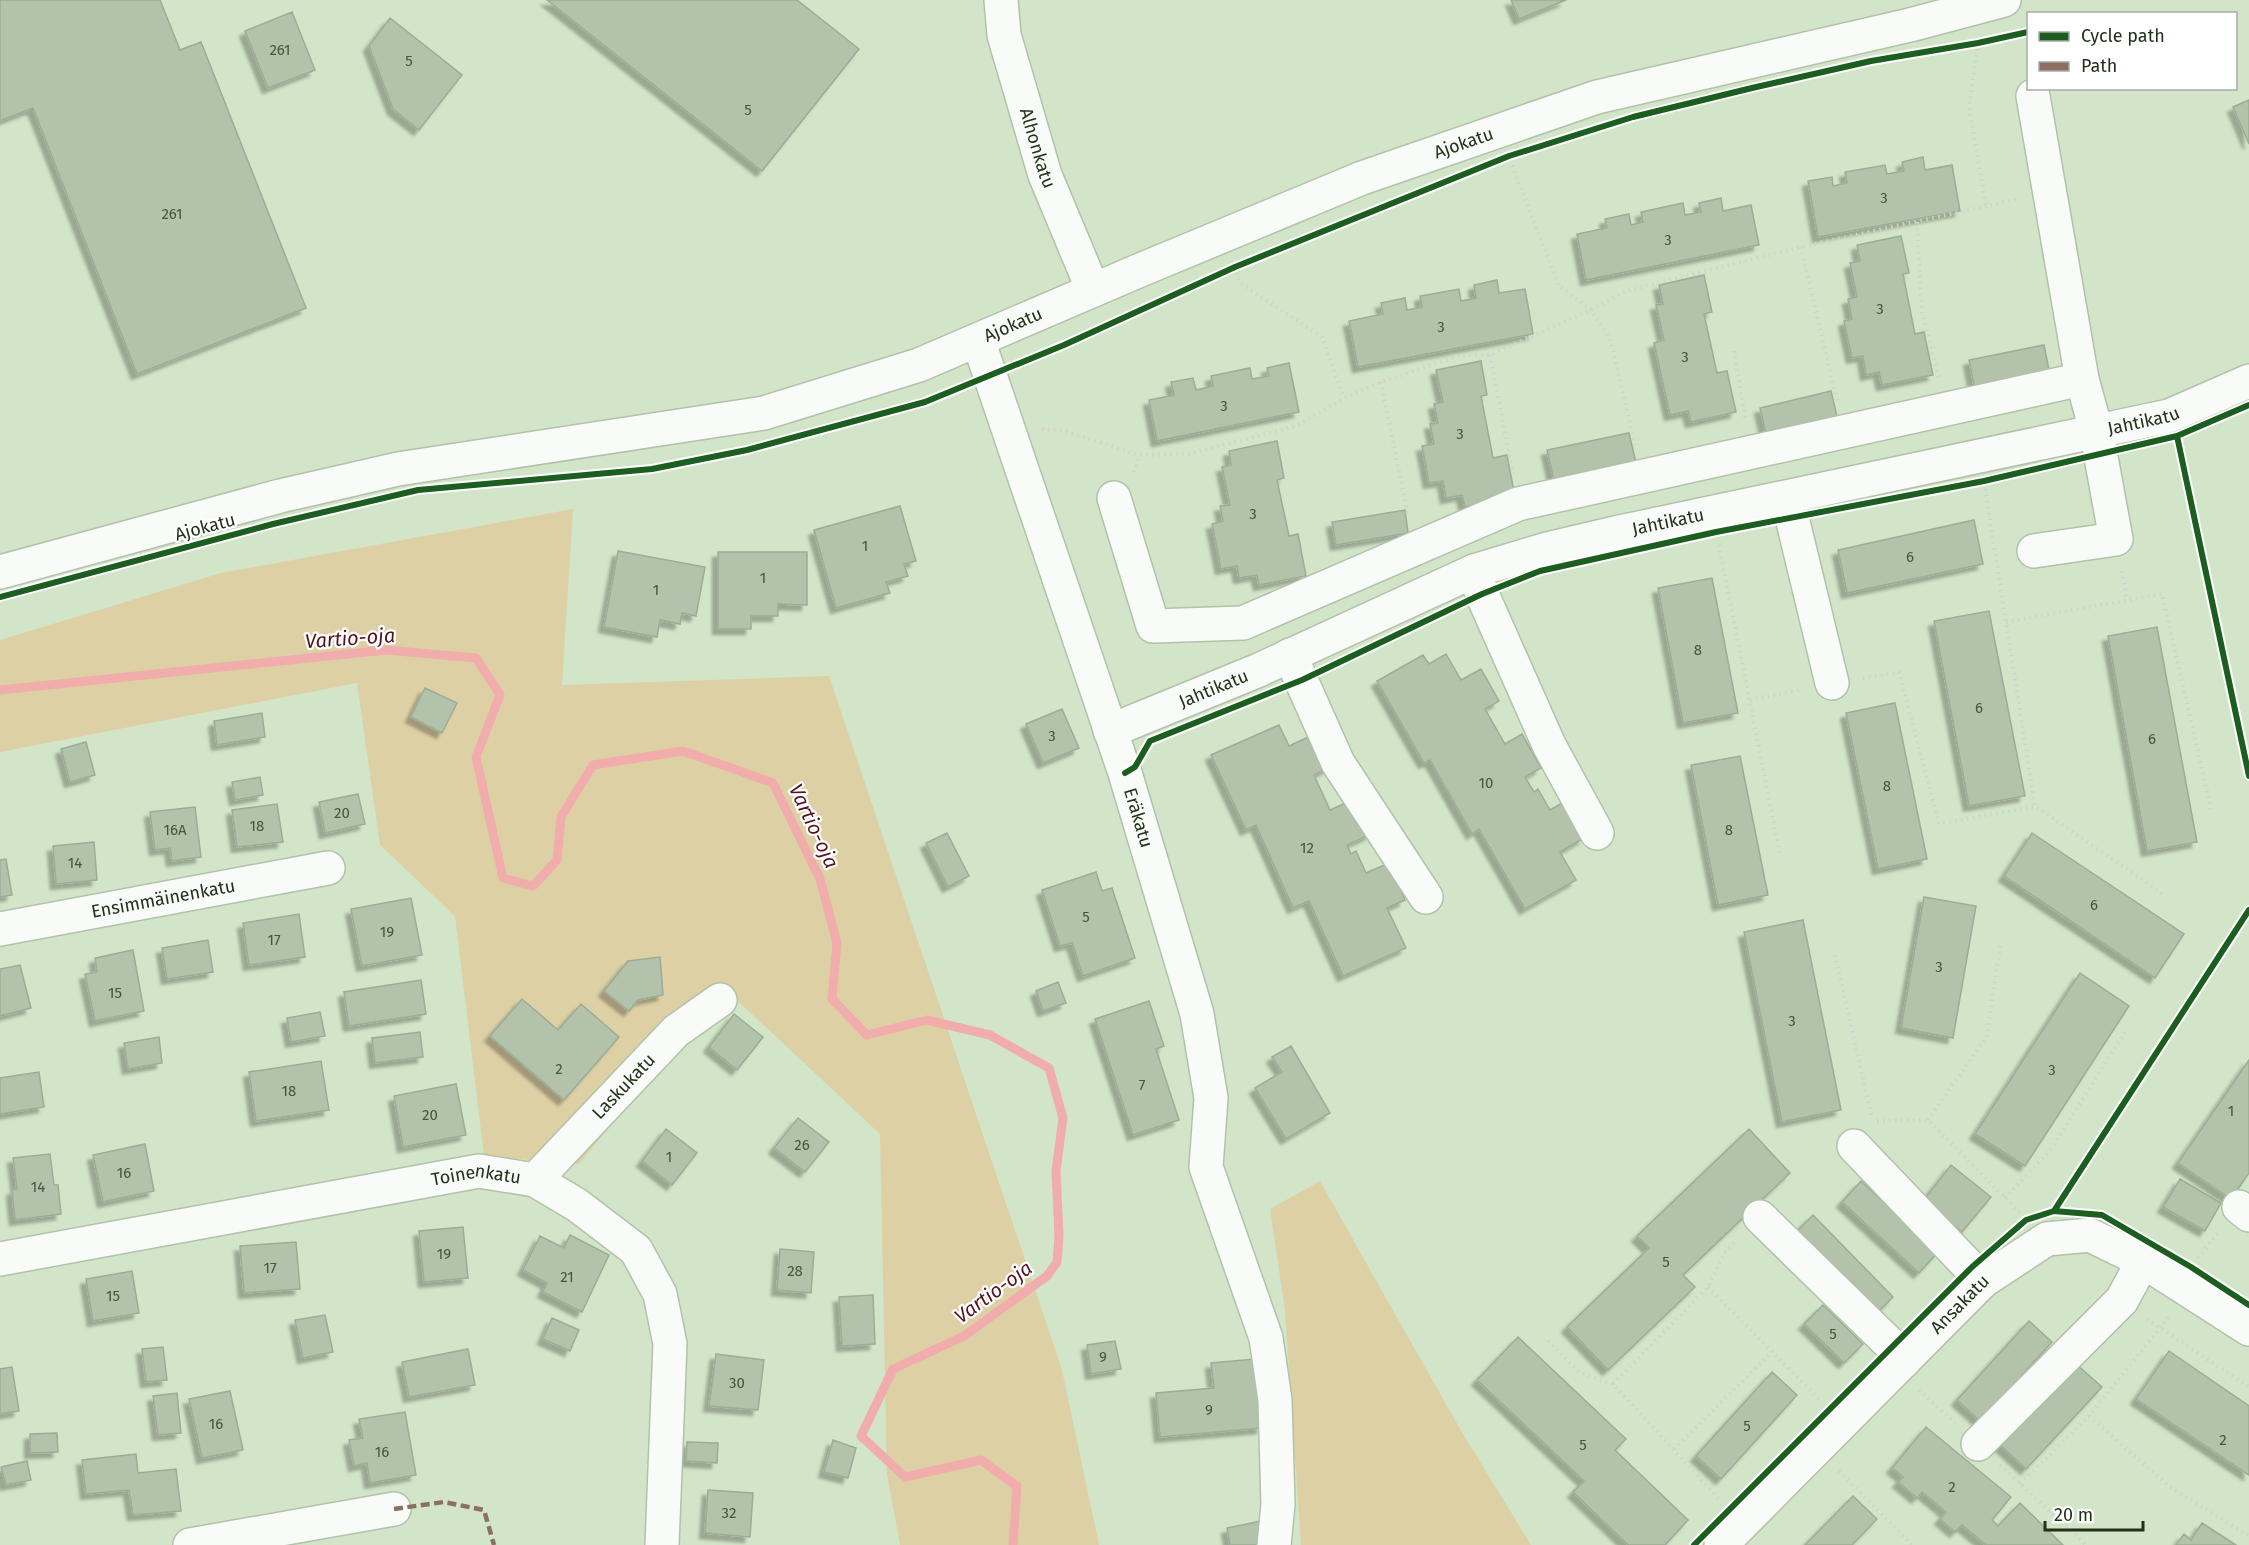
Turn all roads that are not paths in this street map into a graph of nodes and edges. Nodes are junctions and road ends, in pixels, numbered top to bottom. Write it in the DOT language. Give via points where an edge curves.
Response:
graph roads {
  1 [pos="1001,0"];
  2 [pos="2004,0"];
  3 [pos="2033,96"];
  4 [pos="1093,290"];
  5 [pos="978,340"];
  6 [pos="2082,379"];
  7 [pos="2249,381"];
  8 [pos="2096,430"];
  9 [pos="1606,484"];
  10 [pos="1787,497"];
  11 [pos="1114,498"];
  12 [pos="1615,533"];
  13 [pos="2034,551"];
  14 [pos="1474,571"];
  15 [pos="0,572"];
  16 [pos="1243,623"];
  17 [pos="1290,655"];
  18 [pos="1259,670"];
  19 [pos="1832,683"];
  20 [pos="1110,731"];
  21 [pos="1597,833"];
  22 [pos="328,868"];
  23 [pos="1426,897"];
  24 [pos="0,929"];
  25 [pos="720,1000"];
  26 [pos="1854,1146"];
  27 [pos="535,1180"];
  28 [pos="1760,1217"];
  29 [pos="0,1259"];
  30 [pos="2143,1261"];
  31 [pos="1983,1281"];
  32 [pos="2249,1329"];
  33 [pos="1904,1361"];
  34 [pos="1978,1444"];
  35 [pos="394,1509"];
  36 [pos="190,1545"];
  37 [pos="662,1545"];
  38 [pos="1275,1545"];
  39 [pos="1721,1545"];
  1 -- 4 [label="street, Alhonkatu" via="1004,35 1045,175"];
  2 -- 4 [label="street, Ajokatu" via="1597,97 1362,178"];
  3 -- 6 [label="street"];
  4 -- 5 [label="street, Ajokatu"];
  5 -- 15 [label="street, Ajokatu" via="919,365 764,413 398,469 280,496"];
  5 -- 20 [label="street, Eräkatu"];
  6 -- 8 [label="street"];
  6 -- 9 [label="street"];
  7 -- 8 [label="street, Jahtikatu" via="2169,416"];
  8 -- 10 [label="street, Jahtikatu"];
  8 -- 13 [label="street" via="2116,539"];
  9 -- 12 [label="street"];
  9 -- 16 [label="street" via="1518,504"];
  10 -- 12 [label="street, Jahtikatu"];
  10 -- 19 [label="street"];
  11 -- 16 [label="street" via="1153,626"];
  12 -- 14 [label="street, Jahtikatu"];
  14 -- 17 [label="street, Jahtikatu"];
  14 -- 21 [label="street" via="1549,745"];
  16 -- 18 [label="street"];
  17 -- 18 [label="street, Jahtikatu"];
  17 -- 23 [label="street" via="1338,763"];
  18 -- 20 [label="street, Jahtikatu"];
  20 -- 38 [label="street, Eräkatu" via="1197,1014 1211,1098 1206,1167 1266,1338 1275,1400"];
  22 -- 24 [label="street, Ensimmäinenkatu"];
  25 -- 27 [label="street, Laskukatu" via="676,1031"];
  26 -- 31 [label="street"];
  27 -- 29 [label="street, Toinenkatu" via="479,1171"];
  27 -- 37 [label="street, Toinenkatu" via="577,1205 636,1250 660,1294 670,1344"];
  28 -- 33 [label="street"];
  30 -- 31 [label="street, Ansakatu" via="2090,1235 2047,1239"];
  30 -- 32 [label="street, Ansakatu"];
  30 -- 34 [label="street" via="2122,1300"];
  31 -- 33 [label="street, Ansakatu"];
  33 -- 39 [label="street, Ansakatu"];
  35 -- 36 [label="street"];
}
